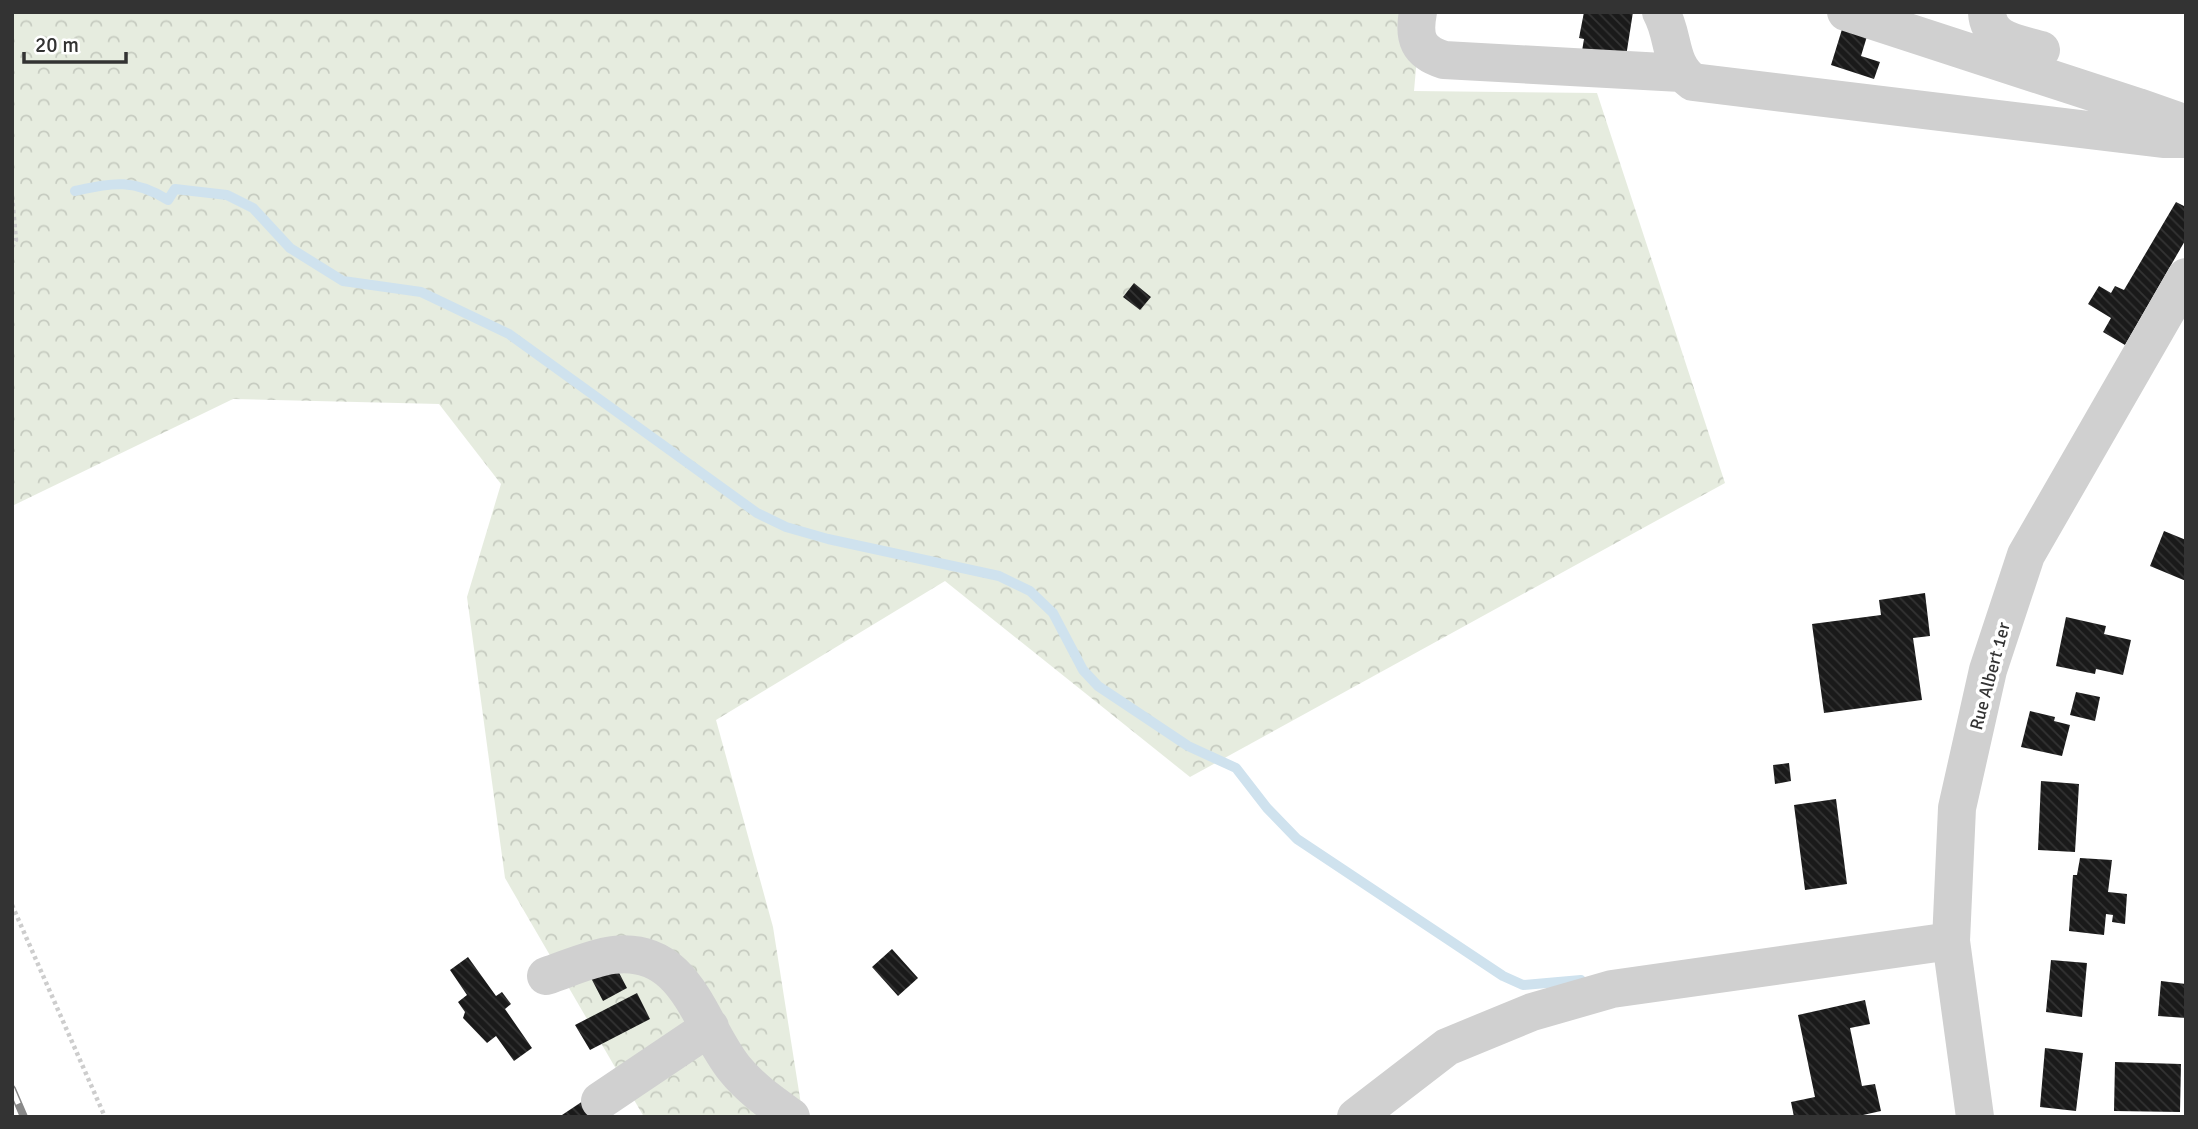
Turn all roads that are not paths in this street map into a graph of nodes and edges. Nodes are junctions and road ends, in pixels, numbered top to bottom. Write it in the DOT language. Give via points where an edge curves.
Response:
graph roads {
  1 [pos="1418,12"];
  2 [pos="1661,12"];
  3 [pos="1846,12"];
  4 [pos="1987,12"];
  5 [pos="1681,73"];
  6 [pos="2186,98"];
  7 [pos="2186,127"];
  8 [pos="2186,139"];
  9 [pos="2186,276"];
  10 [pos="1951,941"];
  11 [pos="546,976"];
  12 [pos="710,1027"];
  13 [pos="600,1101"];
  14 [pos="791,1117"];
  15 [pos="1356,1117"];
  16 [pos="1975,1117"];
  1 -- 5 [label="street" via="1414,32 1420,46 1444,60"];
  2 -- 5 [label="street"];
  3 -- 7 [label="street"];
  4 -- 6 [label="street" via="1989,28 1997,36"];
  5 -- 8 [label="street" via="1693,82"];
  9 -- 10 [label="street, Rue Albert 1er" via="2026,555 1988,670 1957,808"];
  10 -- 15 [label="street" via="1612,989 1532,1012 1447,1047"];
  10 -- 16 [label="street, Rue Albert 1er"];
  11 -- 12 [label="street" via="611,955 634,955 671,972 692,993"];
  12 -- 13 [label="street"];
  12 -- 14 [label="street" via="733,1067 757,1093"];
}
